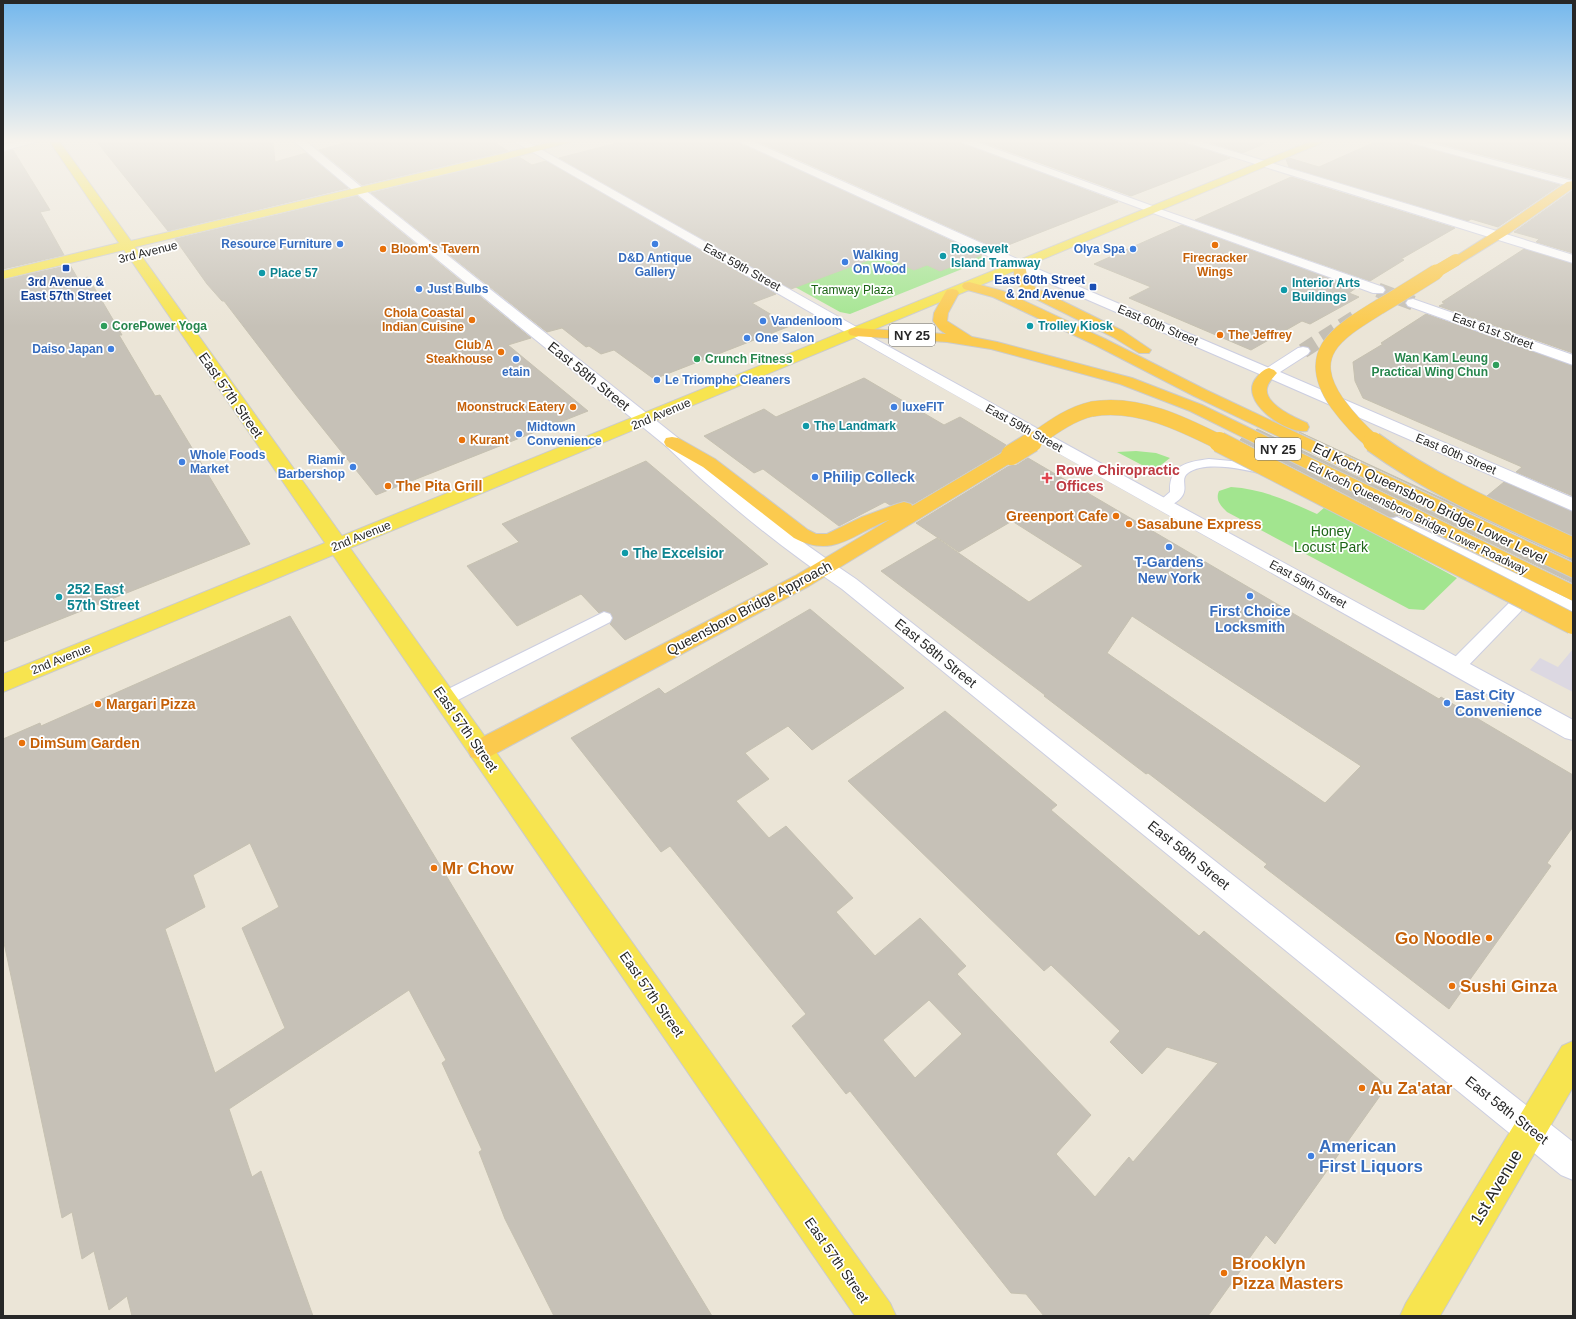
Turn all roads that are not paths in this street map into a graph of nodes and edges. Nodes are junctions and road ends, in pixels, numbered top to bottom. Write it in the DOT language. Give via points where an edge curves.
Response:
graph roads {
  1 [pos="98,204"];
  2 [pos="309,204"];
  3 [pos="331,204"];
  4 [pos="375,204"];
  5 [pos="628,204"];
  6 [pos="882,204"];
  7 [pos="1136,204"];
  8 [pos="1169,204"];
  9 [pos="1391,204"];
  10 [pos="1543,204"];
  11 [pos="1154,210"];
  12 [pos="250,227"];
  13 [pos="185,231"];
  14 [pos="1496,236"];
  15 [pos="130,250"];
  16 [pos="1573,259"];
  17 [pos="1019,265"];
  18 [pos="3,275"];
  19 [pos="969,286"];
  20 [pos="3,287"];
  21 [pos="1378,290"];
  22 [pos="952,293"];
  23 [pos="1413,303"];
  24 [pos="855,332"];
  25 [pos="970,340"];
  26 [pos="1304,351"];
  27 [pos="1573,360"];
  28 [pos="1269,373"];
  29 [pos="1200,394"];
  30 [pos="645,420"];
  31 [pos="672,442"];
  32 [pos="957,488"];
  33 [pos="1573,504"];
  34 [pos="1162,506"];
  35 [pos="1362,506"];
  36 [pos="336,546"];
  37 [pos="1573,548"];
  38 [pos="1573,556"];
  39 [pos="825,568"];
  40 [pos="1573,571"];
  41 [pos="1573,594"];
  42 [pos="1515,607"];
  43 [pos="1573,610"];
  44 [pos="604,618"];
  45 [pos="1573,624"];
  46 [pos="1457,666"];
  47 [pos="3,683"];
  48 [pos="444,699"];
  49 [pos="1573,731"];
  50 [pos="480,750"];
  51 [pos="1573,1057"];
  52 [pos="1530,1129"];
  53 [pos="1573,1163"];
  54 [pos="877,1316"];
  55 [pos="1419,1316"];
  1 -- 15 [label="main road, East 57th Street"];
  2 -- 13 [label="main road, 3rd Avenue"];
  3 -- 12 [label="main road, 3rd Avenue" via="306,213"];
  4 -- 30 [label="street, East 58th Street"];
  5 -- 24 [label="street, East 59th Street"];
  6 -- 17 [label="street, East 60th Street"];
  7 -- 11 [label="street"];
  8 -- 11 [label="main road, 2nd Avenue"];
  9 -- 14 [label="street"];
  10 -- 14 [label="highway"];
  11 -- 17 [label="main road, 2nd Avenue"];
  11 -- 21 [label="street"];
  12 -- 13 [label="main road"];
  12 -- 15 [label="main road, 3rd Avenue"];
  13 -- 15 [label="main road, 3rd Avenue"];
  14 -- 16 [label="street"];
  14 -- 37 [label="highway, bridge" via="1344,329 1326,353 1323,369 1327,387 1356,429 1390,455 1453,491"];
  15 -- 18 [label="main road, 3rd Avenue"];
  15 -- 20 [label="main road, 3rd Avenue"];
  15 -- 36 [label="main road, East 57th Street"];
  17 -- 19 [label="main road, 2nd Avenue"];
  17 -- 28 [label="street, East 60th Street"];
  17 -- 29 [label="highway, NY 25" via="1022,281 1031,291 1133,343"];
  19 -- 22 [label="main road, 2nd Avenue"];
  19 -- 29 [label="highway" via="998,294 1100,342"];
  22 -- 24 [label="main road, 2nd Avenue"];
  22 -- 25 [label="highway, NY 25" via="941,313 940,321 950,330"];
  23 -- 27 [label="street, East 61st Street"];
  24 -- 25 [label="highway, NY 25"];
  24 -- 30 [label="main road, 2nd Avenue"];
  24 -- 34 [label="street, East 59th Street"];
  25 -- 41 [label="highway, Ed Koch Queensboro Bridge Lower Roadway / NY 25" via="1126,381 1179,401"];
  26 -- 28 [label="street"];
  28 -- 33 [label="street, East 60th Street"];
  28 -- 38 [label="highway" via="1260,381 1258,393 1266,406 1282,417"];
  29 -- 40 [label="highway, Ed Koch Queensboro Bridge Lower Level / NY 25"];
  30 -- 31 [label="street, East 58th Street"];
  30 -- 36 [label="main road, 2nd Avenue"];
  31 -- 32 [label="highway" via="709,463 801,534 818,542 837,538 869,522"];
  31 -- 39 [label="street, East 58th Street" via="699,469 795,547"];
  32 -- 39 [label="highway, Queensboro Bridge Approach"];
  32 -- 45 [label="highway, Queensboro Bridge Approach, bridge" via="1074,416 1113,409 1157,416 1180,423 1228,446"];
  34 -- 35 [label="lane" via="1178,493 1176,479 1184,469 1197,464 1213,463 1247,466 1286,476"];
  34 -- 46 [label="street, East 59th Street"];
  35 -- 43 [label="street"];
  36 -- 47 [label="main road, 2nd Avenue"];
  36 -- 48 [label="main road, East 57th Street"];
  39 -- 50 [label="highway, Queensboro Bridge Approach"];
  39 -- 52 [label="street, East 58th Street" via="855,589"];
  42 -- 46 [label="lane"];
  44 -- 48 [label="lane"];
  46 -- 49 [label="street, East 59th Street"];
  48 -- 50 [label="main road, East 57th Street"];
  50 -- 54 [label="main road, East 57th Street"];
  51 -- 52 [label="main road, 1st Avenue"];
  52 -- 53 [label="street, East 58th Street"];
  52 -- 55 [label="main road, 1st Avenue"];
}
